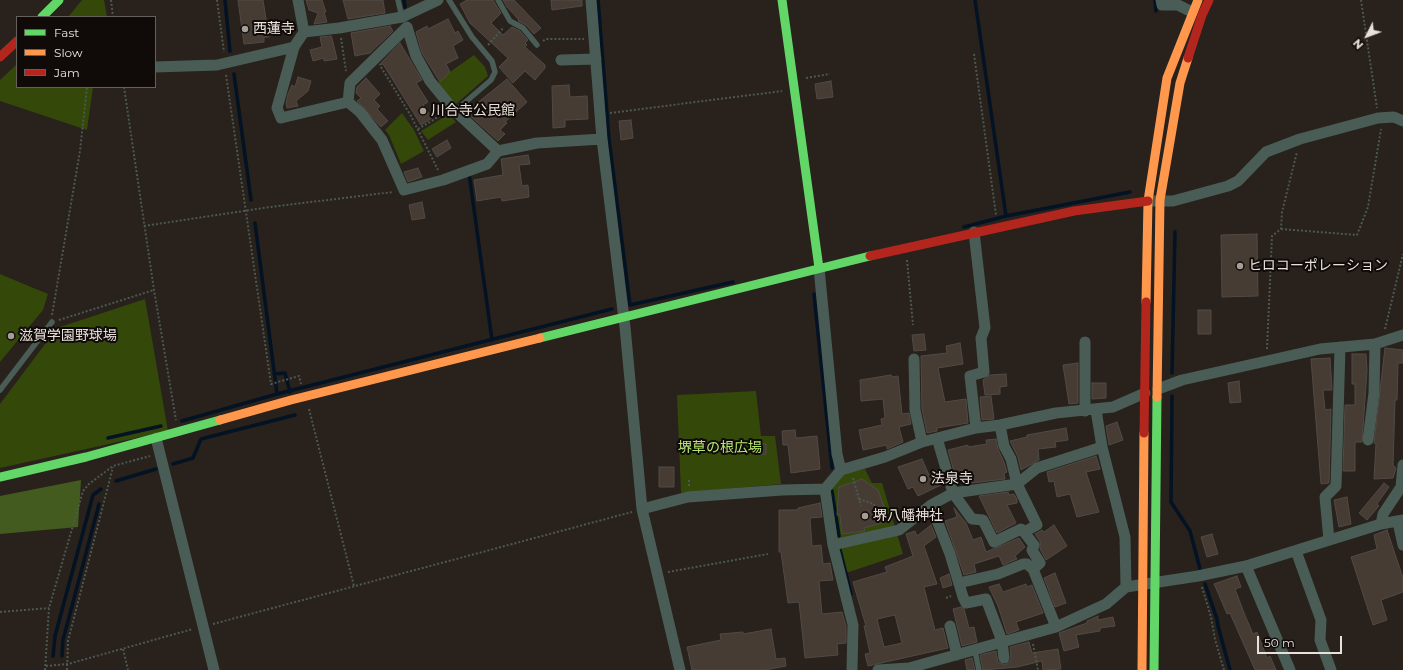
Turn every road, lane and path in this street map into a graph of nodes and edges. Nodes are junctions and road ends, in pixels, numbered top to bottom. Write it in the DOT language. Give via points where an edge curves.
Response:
graph roads {
  1 [pos="59,0"];
  2 [pos="111,0"];
  3 [pos="217,0"];
  4 [pos="298,0"];
  5 [pos="398,0"];
  6 [pos="438,0"];
  7 [pos="449,0"];
  8 [pos="498,0"];
  9 [pos="591,0"];
  10 [pos="782,0"];
  11 [pos="1161,0"];
  12 [pos="1198,0"];
  13 [pos="1209,0"];
  14 [pos="1361,0"];
  15 [pos="1192,12"];
  16 [pos="43,16"];
  17 [pos="114,16"];
  18 [pos="402,16"];
  19 [pos="510,21"];
  20 [pos="303,27"];
  21 [pos="407,27"];
  22 [pos="267,28"];
  23 [pos="339,28"];
  24 [pos="594,38"];
  25 [pos="546,39"];
  26 [pos="16,42"];
  27 [pos="537,45"];
  28 [pos="294,47"];
  29 [pos="484,50"];
  30 [pos="974,54"];
  31 [pos="0,57"];
  32 [pos="374,58"];
  33 [pos="596,59"];
  34 [pos="561,60"];
  35 [pos="225,63"];
  36 [pos="156,67"];
  37 [pos="830,74"];
  38 [pos="793,80"];
  39 [pos="350,83"];
  40 [pos="87,88"];
  41 [pos="124,88"];
  42 [pos="795,89"];
  43 [pos="348,102"];
  44 [pos="454,110"];
  45 [pos="616,112"];
  46 [pos="1381,118"];
  47 [pos="1403,121"];
  48 [pos="418,129"];
  49 [pos="602,139"];
  50 [pos="1300,139"];
  51 [pos="498,151"];
  52 [pos="443,180"];
  53 [pos="404,190"];
  54 [pos="1160,200"];
  55 [pos="1148,201"];
  56 [pos="245,210"];
  57 [pos="996,216"];
  58 [pos="144,226"];
  59 [pos="1280,229"];
  60 [pos="974,232"];
  61 [pos="906,249"];
  62 [pos="1403,254"];
  63 [pos="819,268"];
  64 [pos="154,290"];
  65 [pos="624,318"];
  66 [pos="52,322"];
  67 [pos="913,325"];
  68 [pos="1403,335"];
  69 [pos="1085,342"];
  70 [pos="1378,342"];
  71 [pos="1340,347"];
  72 [pos="914,359"];
  73 [pos="1267,361"];
  74 [pos="301,383"];
  75 [pos="1158,389"];
  76 [pos="0,390"];
  77 [pos="1145,393"];
  78 [pos="308,406"];
  79 [pos="1091,411"];
  80 [pos="1000,425"];
  81 [pos="976,428"];
  82 [pos="178,431"];
  83 [pos="156,438"];
  84 [pos="937,438"];
  85 [pos="1368,440"];
  86 [pos="922,442"];
  87 [pos="1102,447"];
  88 [pos="161,453"];
  89 [pos="113,466"];
  90 [pos="1403,466"];
  91 [pos="845,469"];
  92 [pos="0,477"];
  93 [pos="1017,484"];
  94 [pos="825,490"];
  95 [pos="953,493"];
  96 [pos="859,500"];
  97 [pos="931,505"];
  98 [pos="861,506"];
  99 [pos="642,509"];
  100 [pos="1400,521"];
  101 [pos="1381,524"];
  102 [pos="883,532"];
  103 [pos="1024,532"];
  104 [pos="1329,540"];
  105 [pos="833,545"];
  106 [pos="1403,545"];
  107 [pos="1296,551"];
  108 [pos="768,554"];
  109 [pos="1246,566"];
  110 [pos="1034,569"];
  111 [pos="657,574"];
  112 [pos="1198,576"];
  113 [pos="959,583"];
  114 [pos="1154,583"];
  115 [pos="1142,585"];
  116 [pos="354,586"];
  117 [pos="1126,587"];
  118 [pos="48,608"];
  119 [pos="0,612"];
  120 [pos="203,626"];
  121 [pos="950,626"];
  122 [pos="1056,627"];
  123 [pos="1031,633"];
  124 [pos="1002,641"];
  125 [pos="123,649"];
  126 [pos="975,651"];
  127 [pos="957,655"];
  128 [pos="1004,658"];
  129 [pos="68,664"];
  130 [pos="46,666"];
  131 [pos="930,666"];
  132 [pos="45,670"];
  133 [pos="67,670"];
  134 [pos="128,670"];
  135 [pos="214,670"];
  136 [pos="680,670"];
  137 [pos="852,670"];
  138 [pos="878,670"];
  139 [pos="979,670"];
  140 [pos="1038,670"];
  141 [pos="1142,670"];
  142 [pos="1154,670"];
  143 [pos="1224,670"];
  144 [pos="1290,670"];
  145 [pos="1331,670"];
  1 -- 16 [label="street"];
  2 -- 17 [label="path"];
  3 -- 35 [label="path"];
  4 -- 20 [label="street"];
  5 -- 18 [label="lane"];
  6 -- 18 [label="street"];
  7 -- 29 [label="lane" via="472,38"];
  8 -- 19 [label="lane"];
  9 -- 24 [label="street"];
  10 -- 38 [label="street"];
  11 -- 15 [label="street" via="1162,5 1178,5"];
  12 -- 15 [label="street"];
  13 -- 54 [label="street" via="1180,83"];
  14 -- 46 [label="path"];
  15 -- 55 [label="street" via="1167,78"];
  18 -- 21 [label="street"];
  18 -- 23 [label="street"];
  19 -- 27 [label="lane" via="523,28"];
  19 -- 29 [label="path"];
  20 -- 22 [label="path"];
  20 -- 23 [label="street"];
  20 -- 28 [label="street"];
  21 -- 32 [label="street"];
  21 -- 44 [label="street" via="416,56 430,81"];
  23 -- 39 [label="path"];
  24 -- 25 [label="path"];
  24 -- 33 [label="street"];
  26 -- 31 [label="street"];
  28 -- 35 [label="street"];
  28 -- 43 [label="street" via="277,108 281,118"];
  29 -- 44 [label="lane" via="492,61 495,72 491,80"];
  30 -- 57 [label="path"];
  32 -- 39 [label="street"];
  32 -- 48 [label="path"];
  33 -- 34 [label="street"];
  33 -- 49 [label="street"];
  35 -- 36 [label="street"];
  35 -- 56 [label="path"];
  37 -- 38 [label="path"];
  38 -- 42 [label="street"];
  39 -- 43 [label="street"];
  40 -- 66 [label="path" via="80,151"];
  41 -- 58 [label="path"];
  42 -- 45 [label="path"];
  42 -- 63 [label="street"];
  43 -- 53 [label="street" via="360,112 382,140"];
  44 -- 48 [label="path"];
  44 -- 51 [label="street"];
  46 -- 47 [label="street" via="1394,117"];
  46 -- 50 [label="street"];
  46 -- 59 [label="path" via="1368,207 1357,235"];
  48 -- 52 [label="path"];
  49 -- 51 [label="street" via="537,143"];
  49 -- 65 [label="street"];
  50 -- 54 [label="street" via="1266,152 1238,181 1228,186 1173,201"];
  50 -- 59 [label="path"];
  51 -- 52 [label="street" via="487,164"];
  52 -- 53 [label="street"];
  53 -- 56 [label="path"];
  54 -- 55 [label="street"];
  54 -- 75 [label="street"];
  55 -- 60 [label="street" via="1074,211"];
  55 -- 77 [label="street"];
  56 -- 58 [label="path"];
  56 -- 74 [label="path" via="271,384 299,376"];
  58 -- 64 [label="path"];
  59 -- 73 [label="path" via="1272,236"];
  60 -- 61 [label="street"];
  60 -- 81 [label="street" via="985,328 981,338 984,372 970,376"];
  61 -- 63 [label="street"];
  61 -- 67 [label="path"];
  62 -- 70 [label="path"];
  63 -- 65 [label="street"];
  63 -- 91 [label="street" via="836,454"];
  64 -- 66 [label="path"];
  64 -- 82 [label="path"];
  65 -- 82 [label="street" via="291,400"];
  65 -- 99 [label="street"];
  66 -- 76 [label="lane"];
  68 -- 70 [label="street"];
  69 -- 79 [label="street"];
  70 -- 71 [label="street"];
  70 -- 85 [label="street"];
  71 -- 73 [label="street"];
  71 -- 104 [label="street" via="1336,486 1325,497"];
  72 -- 86 [label="street" via="915,410"];
  73 -- 75 [label="street" via="1182,380"];
  75 -- 77 [label="street"];
  75 -- 114 [label="street"];
  77 -- 79 [label="street" via="1113,407"];
  77 -- 115 [label="street"];
  78 -- 116 [label="path"];
  79 -- 80 [label="street" via="1056,413"];
  79 -- 87 [label="street"];
  80 -- 81 [label="street"];
  80 -- 93 [label="street"];
  81 -- 84 [label="street"];
  82 -- 83 [label="street"];
  83 -- 88 [label="street"];
  83 -- 92 [label="street"];
  84 -- 86 [label="street"];
  84 -- 95 [label="street"];
  86 -- 91 [label="street"];
  87 -- 93 [label="street" via="1037,468"];
  87 -- 117 [label="street" via="1124,537"];
  88 -- 89 [label="path"];
  88 -- 120 [label="street"];
  89 -- 118 [label="path" via="83,491"];
  89 -- 129 [label="path" via="68,640"];
  90 -- 101 [label="street" via="1401,487 1383,514"];
  91 -- 94 [label="street"];
  91 -- 96 [label="path"];
  93 -- 95 [label="street"];
  93 -- 103 [label="street" via="1037,525"];
  94 -- 99 [label="street" via="782,490 688,498"];
  94 -- 105 [label="street"];
  95 -- 97 [label="street"];
  95 -- 103 [label="street" via="972,519 983,520 994,542 1021,529"];
  96 -- 98 [label="path"];
  96 -- 102 [label="path" via="874,504"];
  97 -- 102 [label="street" via="898,530"];
  97 -- 113 [label="street"];
  99 -- 111 [label="street"];
  99 -- 116 [label="path"];
  100 -- 101 [label="street"];
  100 -- 106 [label="street"];
  101 -- 104 [label="street"];
  102 -- 105 [label="street"];
  103 -- 110 [label="street" via="1034,545 1032,550 1040,563"];
  104 -- 107 [label="street"];
  105 -- 137 [label="street" via="852,625"];
  107 -- 109 [label="street"];
  107 -- 145 [label="street" via="1321,620 1320,640"];
  108 -- 111 [label="path"];
  109 -- 112 [label="street"];
  109 -- 144 [label="street"];
  110 -- 113 [label="street" via="1023,564 998,574"];
  110 -- 122 [label="street"];
  111 -- 136 [label="street"];
  112 -- 114 [label="street"];
  112 -- 143 [label="path"];
  113 -- 124 [label="street" via="966,602 986,599"];
  114 -- 115 [label="street"];
  114 -- 142 [label="street"];
  115 -- 117 [label="street"];
  115 -- 141 [label="street"];
  116 -- 120 [label="path"];
  117 -- 122 [label="street" via="1106,604"];
  118 -- 119 [label="path"];
  118 -- 130 [label="path"];
  120 -- 125 [label="path"];
  120 -- 135 [label="street"];
  121 -- 127 [label="street"];
  122 -- 123 [label="street"];
  123 -- 124 [label="street"];
  123 -- 140 [label="path"];
  124 -- 126 [label="street"];
  124 -- 128 [label="street"];
  125 -- 129 [label="path"];
  125 -- 134 [label="path"];
  126 -- 127 [label="street"];
  126 -- 139 [label="lane"];
  127 -- 131 [label="street"];
  129 -- 130 [label="path"];
  129 -- 133 [label="path"];
  130 -- 132 [label="path"];
  131 -- 138 [label="street"];
}
